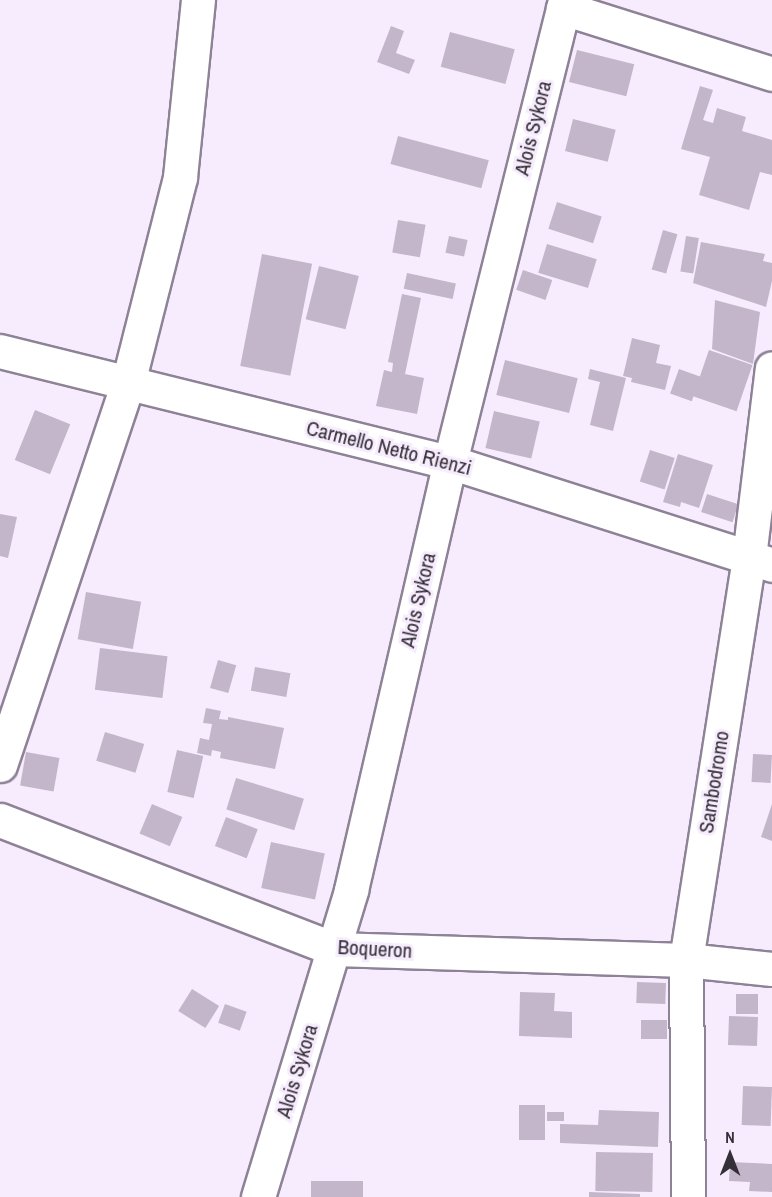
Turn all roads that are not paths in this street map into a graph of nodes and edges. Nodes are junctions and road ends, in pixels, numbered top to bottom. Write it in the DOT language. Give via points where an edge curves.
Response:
graph roads {
  1 [pos="198,0"];
  2 [pos="564,4"];
  3 [pos="772,74"];
  4 [pos="0,351"];
  5 [pos="772,368"];
  6 [pos="128,383"];
  7 [pos="450,462"];
  8 [pos="761,561"];
  9 [pos="0,765"];
  10 [pos="0,820"];
  11 [pos="333,949"];
  12 [pos="686,960"];
  13 [pos="772,969"];
  14 [pos="258,1197"];
  15 [pos="688,1197"];
  1 -- 6 [label="street" via="180,177"];
  2 -- 3 [label="street"];
  2 -- 7 [label="street, Alois Sykora"];
  4 -- 6 [label="street, Carmello Netto Rienzi"];
  5 -- 8 [label="street, Sambodromo"];
  6 -- 7 [label="street, Carmello Netto Rienzi"];
  6 -- 9 [label="street"];
  7 -- 8 [label="street, Carmello Netto Rienzi"];
  7 -- 11 [label="street, Alois Sykora" via="351,890"];
  8 -- 12 [label="street, Sambodromo"];
  10 -- 11 [label="street, Boqueron"];
  11 -- 12 [label="street, Boqueron"];
  11 -- 14 [label="street, Alois Sykora"];
  12 -- 13 [label="street, Boqueron"];
  12 -- 15 [label="street, Sambodromo"];
}
